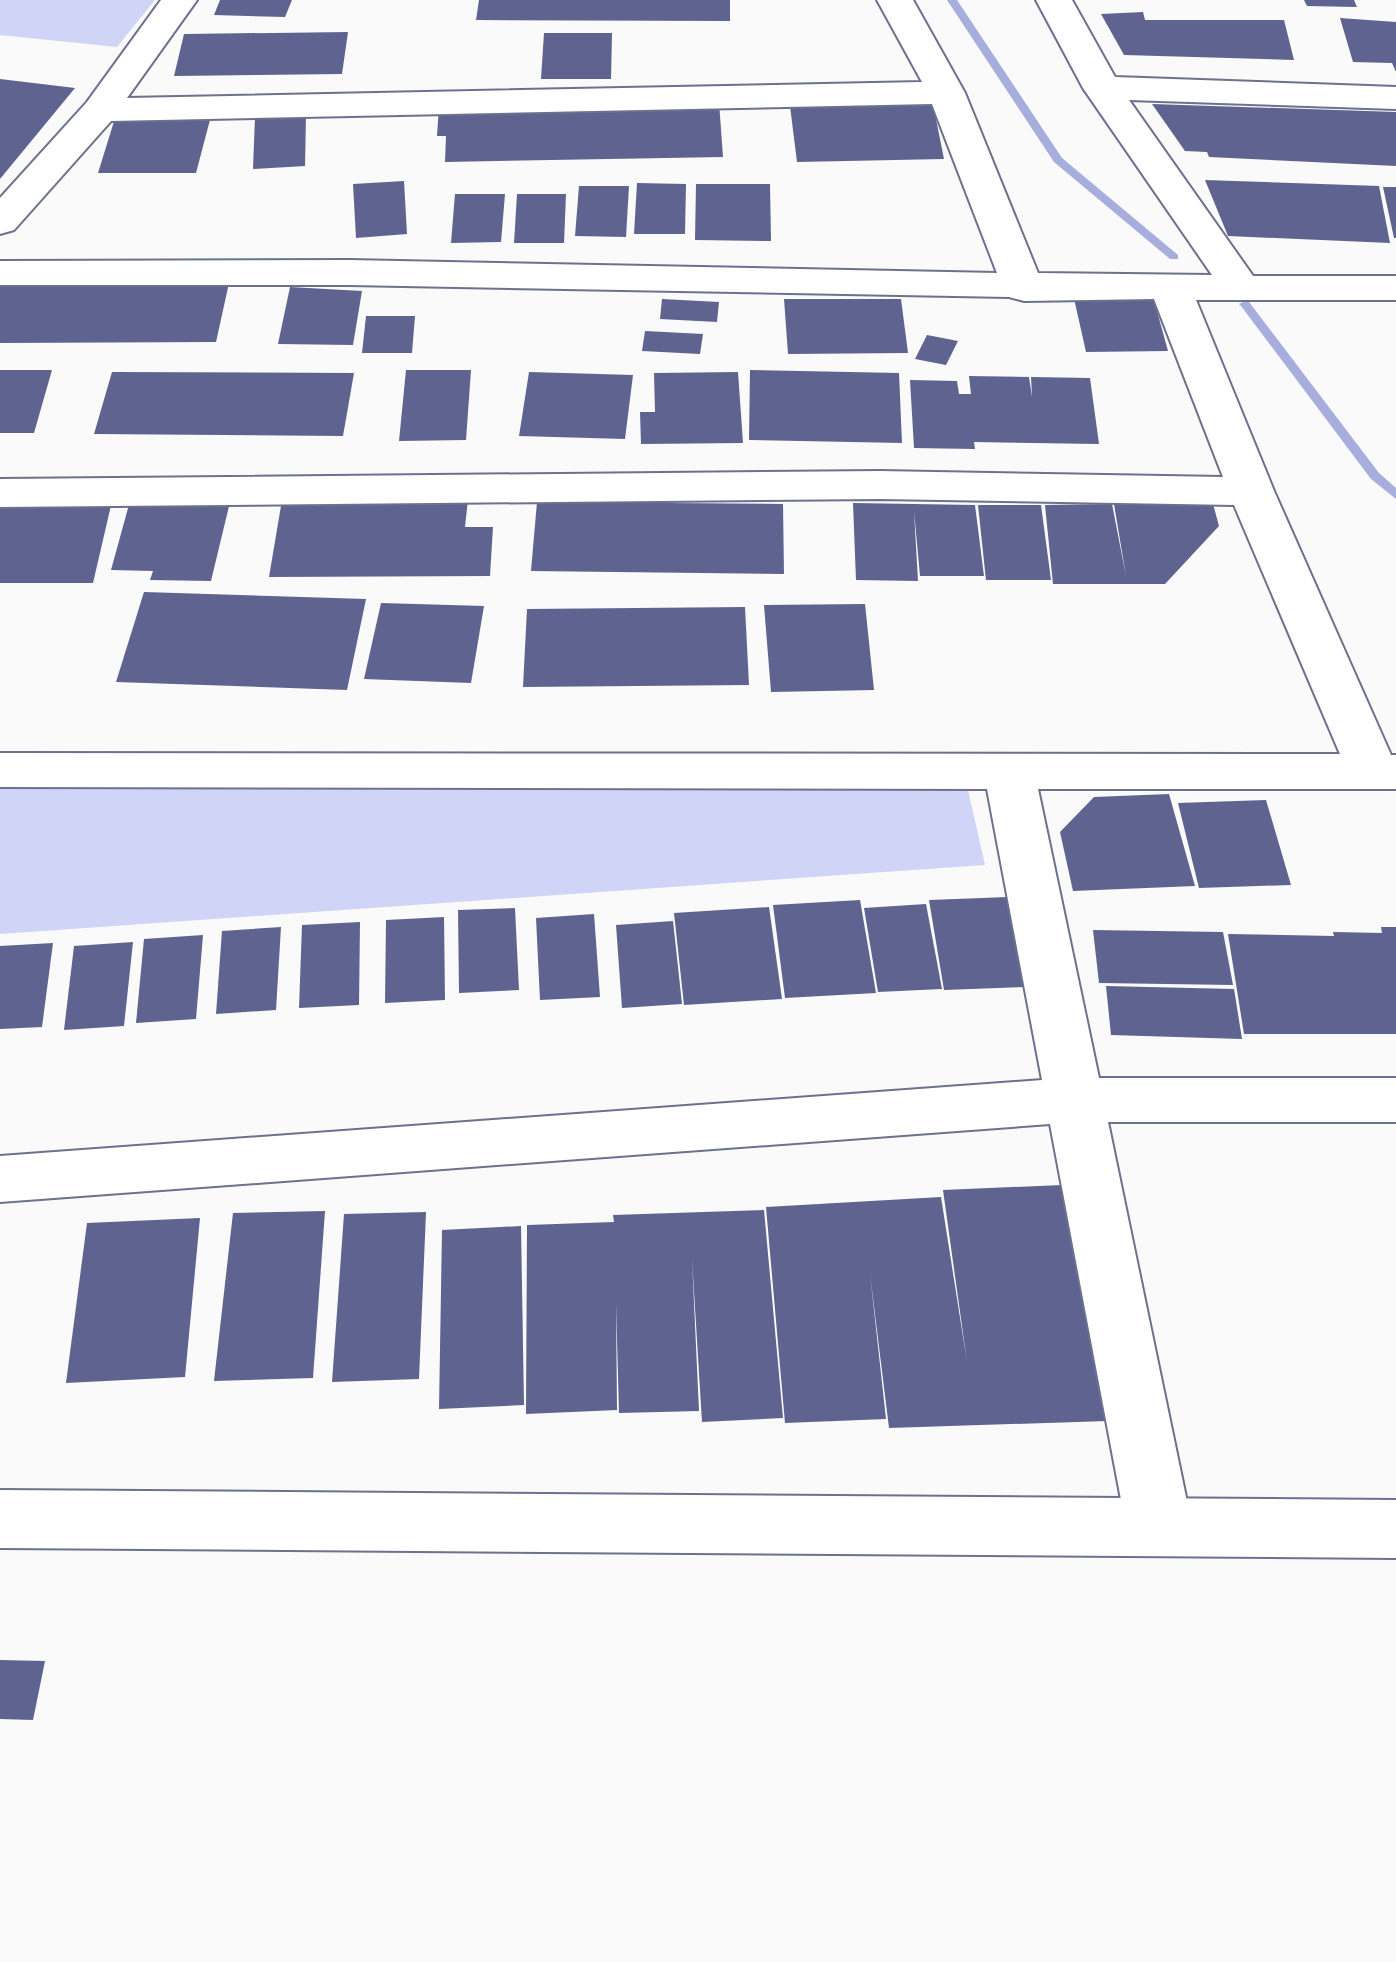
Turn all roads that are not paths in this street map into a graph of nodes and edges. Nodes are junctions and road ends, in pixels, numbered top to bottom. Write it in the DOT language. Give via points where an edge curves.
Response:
graph roads {
  1 [pos="180,0"];
  2 [pos="895,0"];
  3 [pos="1054,0"];
  4 [pos="1102,88"];
  5 [pos="946,94"];
  6 [pos="1396,98"];
  7 [pos="100,110"];
  8 [pos="0,222"];
  9 [pos="0,273"];
  10 [pos="1024,288"];
  11 [pos="1242,288"];
  12 [pos="1171,289"];
  13 [pos="1392,297"];
  14 [pos="1251,491"];
  15 [pos="0,492"];
  16 [pos="0,770"];
  17 [pos="1385,772"];
  18 [pos="1010,774"];
  19 [pos="1074,1100"];
  20 [pos="1396,1100"];
  21 [pos="0,1179"];
  22 [pos="0,1519"];
  23 [pos="1159,1526"];
  24 [pos="1396,1528"];
  1 -- 7 [label="street"];
  2 -- 5 [label="street"];
  3 -- 4 [label="street"];
  4 -- 6 [label="street"];
  4 -- 11 [label="street"];
  5 -- 7 [label="street"];
  5 -- 10 [label="street"];
  7 -- 8 [label="street"];
  9 -- 10 [label="street" via="239,269"];
  10 -- 12 [label="street"];
  11 -- 12 [label="street"];
  11 -- 13 [label="street"];
  12 -- 14 [label="street"];
  14 -- 15 [label="street" via="880,485"];
  14 -- 17 [label="street"];
  16 -- 18 [label="street"];
  17 -- 18 [label="street"];
  18 -- 19 [label="street"];
  19 -- 20 [label="street"];
  19 -- 21 [label="street"];
  19 -- 23 [label="street"];
  22 -- 23 [label="street"];
  23 -- 24 [label="street"];
}
